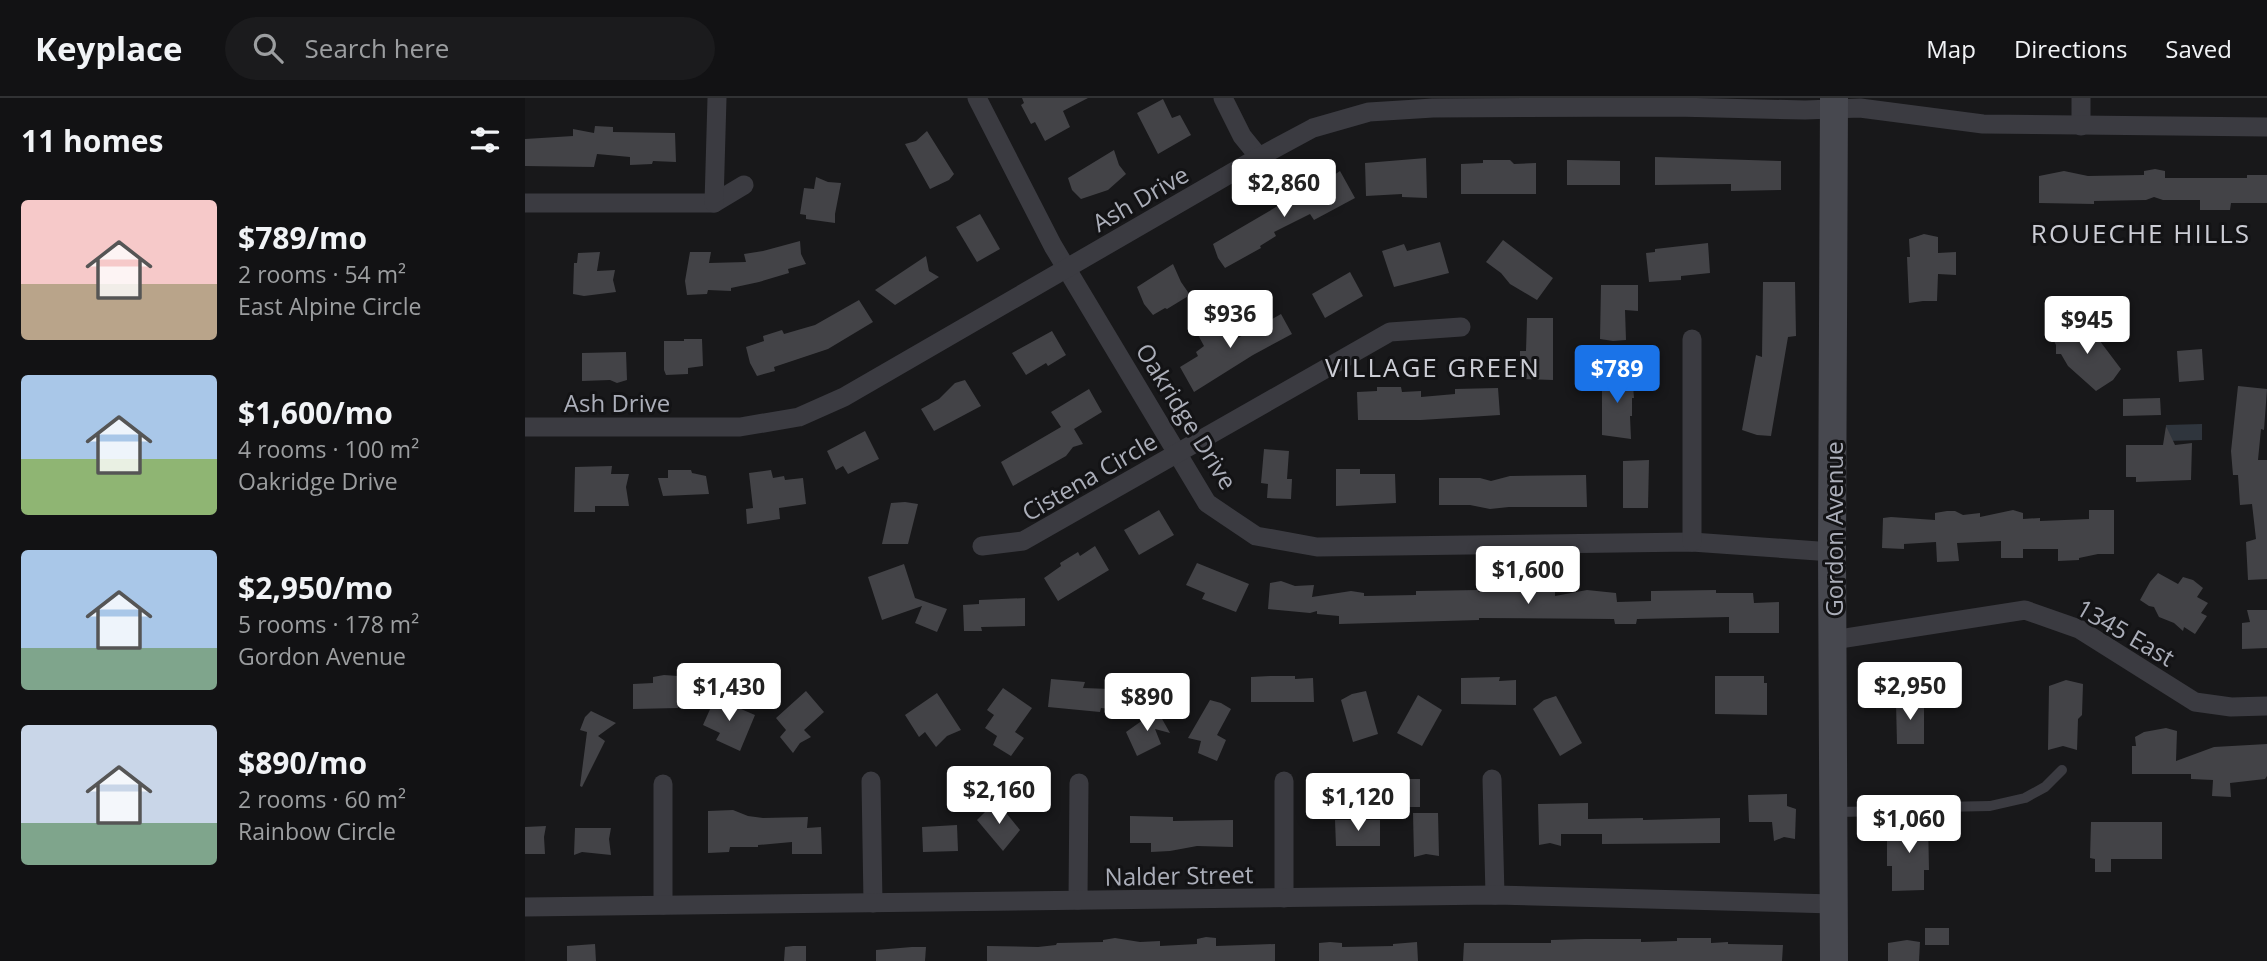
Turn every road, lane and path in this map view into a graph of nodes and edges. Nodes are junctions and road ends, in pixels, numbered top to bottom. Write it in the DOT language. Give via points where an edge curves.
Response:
graph roads {
  1 [pos="717,98"];
  2 [pos="977,98"];
  3 [pos="1223,98"];
  4 [pos="2081,98"];
  5 [pos="1675,102"];
  6 [pos="1433,103"];
  7 [pos="1834,103"];
  8 [pos="2081,126"];
  9 [pos="2267,127"];
  10 [pos="1259,156"];
  11 [pos="744,185"];
  12 [pos="525,202"];
  13 [pos="714,203"];
  14 [pos="1067,268"];
  15 [pos="1461,327"];
  16 [pos="1692,339"];
  17 [pos="525,427"];
  18 [pos="1178,453"];
  19 [pos="1692,542"];
  20 [pos="982,546"];
  21 [pos="1832,552"];
  22 [pos="1833,640"];
  23 [pos="2267,706"];
  24 [pos="2062,770"];
  25 [pos="1492,779"];
  26 [pos="871,781"];
  27 [pos="1285,781"];
  28 [pos="1079,783"];
  29 [pos="663,784"];
  30 [pos="1833,811"];
  31 [pos="1496,895"];
  32 [pos="1285,898"];
  33 [pos="1078,900"];
  34 [pos="873,903"];
  35 [pos="1834,904"];
  36 [pos="663,905"];
  37 [pos="525,907"];
  38 [pos="1834,961"];
  1 -- 13 [label="street"];
  2 -- 14 [label="street, Oakridge Drive"];
  3 -- 10 [label="street" via="1242,136"];
  4 -- 8 [label="street"];
  5 -- 6 [label="street, Ash Drive"];
  5 -- 7 [label="street, Ash Drive"];
  6 -- 10 [label="street, Ash Drive" via="1369,112 1313,128"];
  7 -- 8 [label="street, Ash Drive" via="1983,124"];
  7 -- 21 [label="main road, Gordon Avenue"];
  8 -- 9 [label="street, Ash Drive"];
  10 -- 14 [label="street, Ash Drive"];
  11 -- 13 [label="street"];
  12 -- 13 [label="street"];
  14 -- 17 [label="street, Ash Drive" via="844,397 799,417 740,427"];
  14 -- 18 [label="street, Oakridge Drive"];
  15 -- 18 [label="street, Cistena Circle" via="1390,332"];
  16 -- 19 [label="street"];
  18 -- 19 [label="street, Oakridge Drive" via="1207,503 1256,536 1305,545"];
  18 -- 20 [label="street, Cistena Circle" via="1023,541"];
  19 -- 21 [label="street, Oakridge Drive"];
  21 -- 22 [label="main road, Gordon Avenue"];
  22 -- 23 [label="street, 1345 East" via="2025,610 2080,629 2195,702"];
  22 -- 30 [label="main road, Gordon Avenue"];
  24 -- 30 [label="lane" via="2025,798 1990,806"];
  25 -- 31 [label="street"];
  26 -- 34 [label="street"];
  27 -- 32 [label="street"];
  28 -- 33 [label="street"];
  29 -- 36 [label="street"];
  30 -- 35 [label="main road, Gordon Avenue"];
  31 -- 32 [label="street, Nalder Street"];
  31 -- 35 [label="street, Nalder Street"];
  32 -- 33 [label="street, Nalder Street"];
  33 -- 34 [label="street, Nalder Street"];
  34 -- 36 [label="street, Nalder Street"];
  35 -- 38 [label="main road, Gordon Avenue"];
  36 -- 37 [label="street, Nalder Street"];
}
